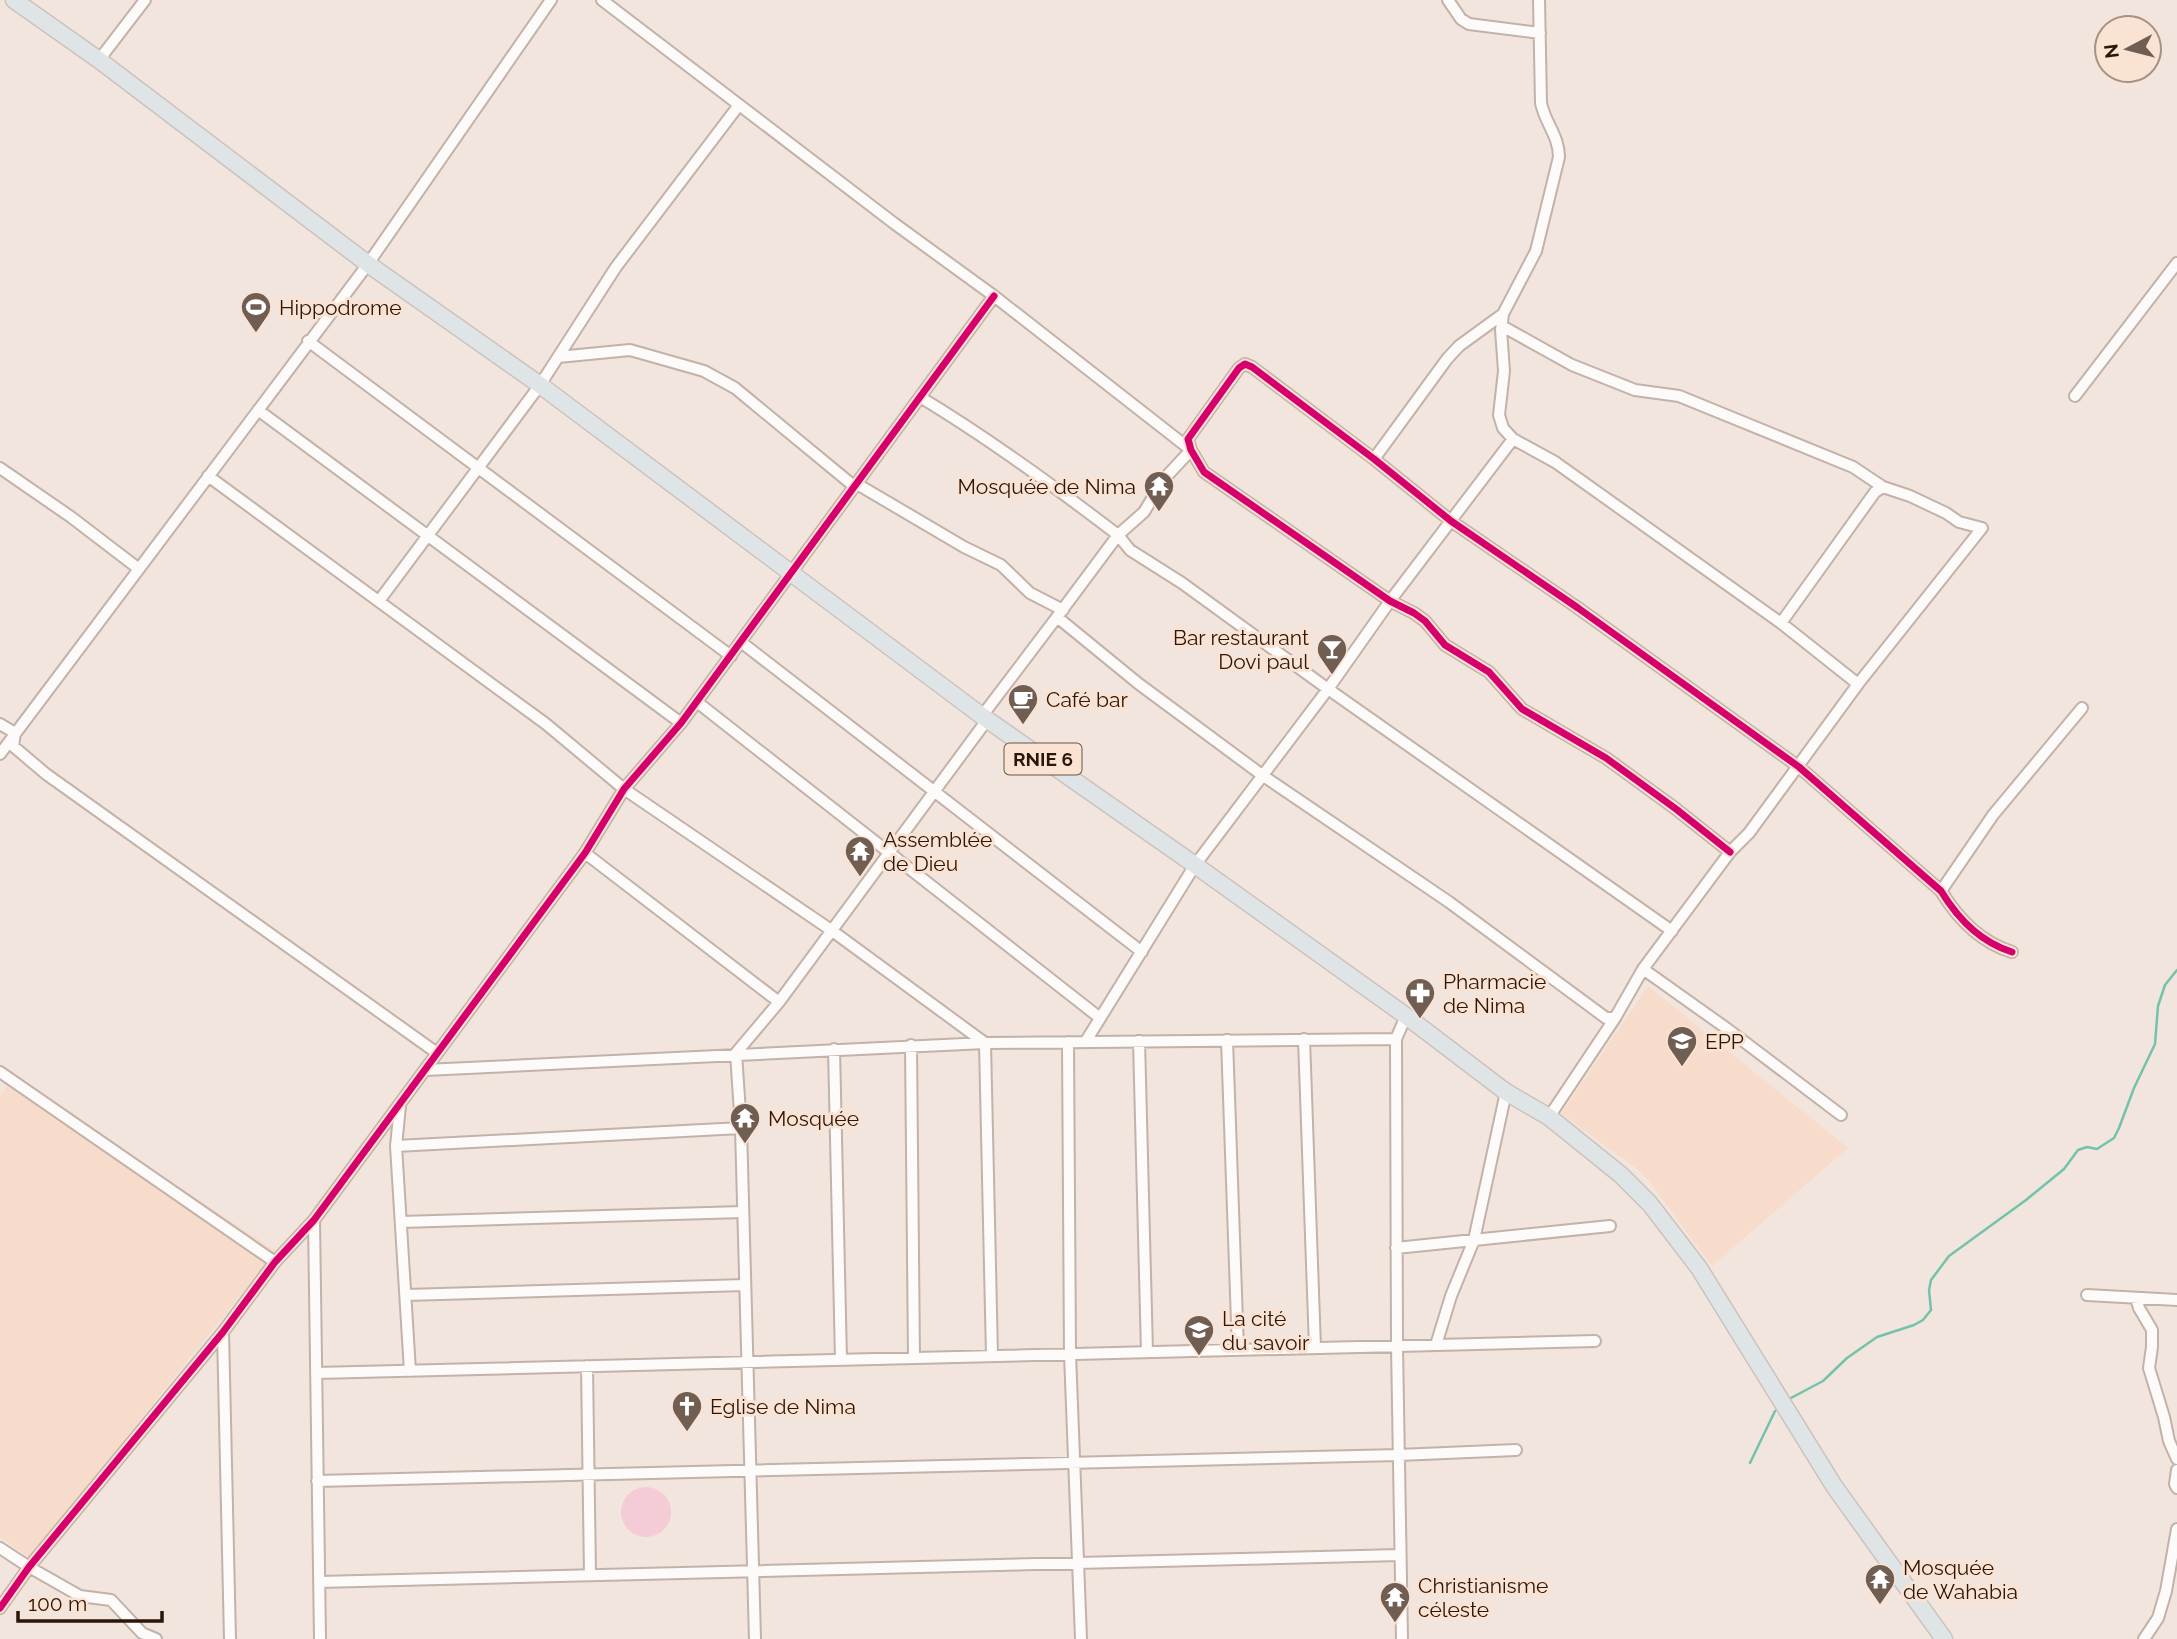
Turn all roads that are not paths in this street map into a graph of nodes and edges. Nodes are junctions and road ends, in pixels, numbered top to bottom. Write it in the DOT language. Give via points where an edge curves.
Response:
graph roads {
  1 [pos="14,0"];
  2 [pos="145,0"];
  3 [pos="551,0"];
  4 [pos="602,0"];
  5 [pos="1448,0"];
  6 [pos="1539,0"];
  7 [pos="1541,33"];
  8 [pos="99,60"];
  9 [pos="739,105"];
  10 [pos="2177,263"];
  11 [pos="368,264"];
  12 [pos="994,296"];
  13 [pos="1503,314"];
  14 [pos="1502,326"];
  15 [pos="308,341"];
  16 [pos="558,357"];
  17 [pos="540,386"];
  18 [pos="2075,396"];
  19 [pos="920,397"];
  20 [pos="258,410"];
  21 [pos="1513,439"];
  22 [pos="1191,450"];
  23 [pos="1374,458"];
  24 [pos="0,468"];
  25 [pos="478,468"];
  26 [pos="208,477"];
  27 [pos="856,485"];
  28 [pos="1883,487"];
  29 [pos="1451,522"];
  30 [pos="1118,535"];
  31 [pos="427,536"];
  32 [pos="1107,550"];
  33 [pos="1130,550"];
  34 [pos="139,569"];
  35 [pos="791,575"];
  36 [pos="379,601"];
  37 [pos="1390,601"];
  38 [pos="1060,613"];
  39 [pos="1781,623"];
  40 [pos="741,642"];
  41 [pos="731,656"];
  42 [pos="1858,684"];
  43 [pos="1328,690"];
  44 [pos="697,702"];
  45 [pos="2082,708"];
  46 [pos="985,718"];
  47 [pos="681,723"];
  48 [pos="0,724"];
  49 [pos="15,733"];
  50 [pos="0,754"];
  51 [pos="1798,767"];
  52 [pos="1262,775"];
  53 [pos="624,789"];
  54 [pos="935,792"];
  55 [pos="1730,852"];
  56 [pos="585,853"];
  57 [pos="890,853"];
  58 [pos="1195,864"];
  59 [pos="1941,891"];
  60 [pos="831,930"];
  61 [pos="1672,931"];
  62 [pos="1142,952"];
  63 [pos="2012,952"];
  64 [pos="1643,969"];
  65 [pos="779,1002"];
  66 [pos="1406,1016"];
  67 [pos="1100,1018"];
  68 [pos="1615,1018"];
  69 [pos="1304,1039"];
  70 [pos="1396,1039"];
  71 [pos="1227,1040"];
  72 [pos="1086,1041"];
  73 [pos="1139,1041"];
  74 [pos="1068,1042"];
  75 [pos="985,1043"];
  76 [pos="911,1045"];
  77 [pos="834,1049"];
  78 [pos="437,1053"];
  79 [pos="736,1054"];
  80 [pos="425,1070"];
  81 [pos="0,1072"];
  82 [pos="1506,1092"];
  83 [pos="400,1103"];
  84 [pos="1841,1115"];
  85 [pos="1549,1117"];
  86 [pos="741,1128"];
  87 [pos="396,1146"];
  88 [pos="743,1212"];
  89 [pos="314,1220"];
  90 [pos="401,1223"];
  91 [pos="1610,1226"];
  92 [pos="1474,1240"];
  93 [pos="1396,1248"];
  94 [pos="275,1262"];
  95 [pos="745,1285"];
  96 [pos="405,1295"];
  97 [pos="2087,1295"];
  98 [pos="2136,1298"];
  99 [pos="2177,1300"];
  100 [pos="223,1332"];
  101 [pos="1595,1341"];
  102 [pos="1436,1345"];
  103 [pos="1397,1346"];
  104 [pos="1315,1348"];
  105 [pos="1238,1350"];
  106 [pos="1147,1352"];
  107 [pos="1070,1354"];
  108 [pos="992,1356"];
  109 [pos="914,1358"];
  110 [pos="841,1360"];
  111 [pos="747,1362"];
  112 [pos="587,1366"];
  113 [pos="410,1371"];
  114 [pos="316,1373"];
  115 [pos="1517,1450"];
  116 [pos="1399,1455"];
  117 [pos="2177,1459"];
  118 [pos="1074,1462"];
  119 [pos="750,1470"];
  120 [pos="2177,1470"];
  121 [pos="588,1474"];
  122 [pos="317,1481"];
  123 [pos="2177,1488"];
  124 [pos="2177,1529"];
  125 [pos="0,1548"];
  126 [pos="1400,1555"];
  127 [pos="1079,1564"];
  128 [pos="29,1567"];
  129 [pos="753,1572"];
  130 [pos="590,1576"];
  131 [pos="319,1582"];
  132 [pos="0,1608"];
  133 [pos="156,1639"];
  134 [pos="230,1639"];
  135 [pos="320,1639"];
  136 [pos="755,1639"];
  137 [pos="1081,1639"];
  138 [pos="1402,1639"];
  139 [pos="1944,1639"];
  140 [pos="2144,1639"];
  1 -- 8 [label="main road, RNIE 6"];
  2 -- 8 [label="street"];
  3 -- 11 [label="street"];
  4 -- 9 [label="street"];
  5 -- 7 [label="street" via="1469,24"];
  6 -- 7 [label="street"];
  7 -- 13 [label="street" via="1541,103 1559,144 1559,157 1536,251"];
  8 -- 11 [label="main road, RNIE 6"];
  9 -- 12 [label="street"];
  9 -- 16 [label="street" via="616,267"];
  10 -- 18 [label="street"];
  11 -- 15 [label="street"];
  11 -- 17 [label="main road, RNIE 6"];
  12 -- 19 [label="street"];
  12 -- 22 [label="street"];
  13 -- 14 [label="street"];
  13 -- 23 [label="street" via="1447,359"];
  14 -- 21 [label="street" via="1504,371 1499,415"];
  14 -- 28 [label="street" via="1572,365 1635,390 1679,396 1853,467"];
  15 -- 20 [label="street"];
  15 -- 25 [label="street"];
  16 -- 17 [label="street"];
  16 -- 27 [label="street" via="631,351 704,371 735,388"];
  17 -- 25 [label="street"];
  17 -- 35 [label="main road, RNIE 6"];
  19 -- 27 [label="street"];
  19 -- 30 [label="street" via="996,444"];
  20 -- 26 [label="street"];
  20 -- 31 [label="street"];
  21 -- 29 [label="street"];
  21 -- 39 [label="street" via="1555,462"];
  22 -- 23 [label="street" via="1188,439 1245,365"];
  22 -- 30 [label="street" via="1164,479 1144,512"];
  22 -- 37 [label="street" via="1204,472"];
  23 -- 29 [label="street"];
  24 -- 34 [label="street"];
  25 -- 31 [label="street"];
  25 -- 41 [label="street"];
  26 -- 34 [label="street"];
  26 -- 36 [label="street"];
  27 -- 35 [label="street"];
  27 -- 38 [label="street" via="1001,565"];
  28 -- 39 [label="street"];
  28 -- 42 [label="street" via="1982,528"];
  29 -- 37 [label="street"];
  29 -- 51 [label="street"];
  30 -- 32 [label="street"];
  30 -- 33 [label="street"];
  31 -- 36 [label="street"];
  31 -- 47 [label="street"];
  32 -- 33 [label="street"];
  32 -- 38 [label="street"];
  33 -- 43 [label="street"];
  34 -- 49 [label="street"];
  35 -- 40 [label="street"];
  35 -- 46 [label="main road, RNIE 6"];
  36 -- 53 [label="street" via="546,724"];
  37 -- 43 [label="street"];
  37 -- 55 [label="street" via="1425,621 1445,645 1489,672 1522,709 1606,758"];
  38 -- 46 [label="street"];
  38 -- 52 [label="street" via="1139,684"];
  39 -- 42 [label="street"];
  40 -- 41 [label="street"];
  40 -- 54 [label="street"];
  41 -- 44 [label="street"];
  42 -- 51 [label="street"];
  43 -- 52 [label="street"];
  43 -- 61 [label="street"];
  44 -- 47 [label="street"];
  44 -- 57 [label="street"];
  45 -- 59 [label="street" via="1993,815"];
  46 -- 54 [label="street"];
  46 -- 58 [label="main road, RNIE 6"];
  47 -- 53 [label="street"];
  48 -- 49 [label="street"];
  49 -- 50 [label="street"];
  49 -- 78 [label="street" via="13,746 46,774"];
  51 -- 55 [label="street"];
  51 -- 59 [label="street"];
  52 -- 58 [label="street"];
  52 -- 68 [label="street" via="1449,902 1606,1018"];
  53 -- 56 [label="street"];
  53 -- 60 [label="street"];
  54 -- 57 [label="street"];
  54 -- 62 [label="street"];
  55 -- 61 [label="street"];
  56 -- 65 [label="street"];
  56 -- 78 [label="street"];
  57 -- 60 [label="street"];
  57 -- 67 [label="street"];
  58 -- 62 [label="street"];
  58 -- 66 [label="main road, RNIE 6"];
  59 -- 63 [label="street" via="1972,929 1992,945"];
  60 -- 65 [label="street"];
  60 -- 75 [label="street"];
  61 -- 64 [label="street"];
  62 -- 67 [label="street"];
  64 -- 68 [label="street"];
  64 -- 84 [label="street"];
  65 -- 79 [label="street"];
  66 -- 70 [label="street"];
  66 -- 82 [label="main road, RNIE 6"];
  67 -- 72 [label="street"];
  68 -- 85 [label="street"];
  69 -- 70 [label="street"];
  69 -- 71 [label="street"];
  69 -- 104 [label="street"];
  70 -- 93 [label="street"];
  71 -- 73 [label="street"];
  71 -- 105 [label="street"];
  72 -- 73 [label="street"];
  72 -- 74 [label="street"];
  73 -- 106 [label="street"];
  74 -- 75 [label="street"];
  74 -- 107 [label="street"];
  75 -- 76 [label="street"];
  75 -- 108 [label="street"];
  76 -- 77 [label="street"];
  76 -- 109 [label="street"];
  77 -- 79 [label="street"];
  77 -- 110 [label="street"];
  78 -- 80 [label="street"];
  79 -- 80 [label="street"];
  79 -- 86 [label="street"];
  80 -- 83 [label="street"];
  81 -- 94 [label="street"];
  82 -- 85 [label="main road, RNIE 6"];
  82 -- 92 [label="street"];
  83 -- 87 [label="street"];
  83 -- 89 [label="street"];
  85 -- 139 [label="main road, RNIE 6" via="1634,1187 1693,1260 1834,1486"];
  86 -- 87 [label="street"];
  86 -- 88 [label="street"];
  87 -- 90 [label="street"];
  88 -- 90 [label="street"];
  88 -- 95 [label="street"];
  89 -- 94 [label="street"];
  89 -- 114 [label="street"];
  90 -- 96 [label="street"];
  91 -- 92 [label="street"];
  92 -- 93 [label="street"];
  92 -- 102 [label="street"];
  93 -- 103 [label="street"];
  94 -- 100 [label="street"];
  95 -- 96 [label="street"];
  95 -- 111 [label="street"];
  96 -- 113 [label="street"];
  97 -- 98 [label="street"];
  98 -- 99 [label="street"];
  98 -- 117 [label="street" via="2152,1330 2149,1368"];
  100 -- 128 [label="street"];
  100 -- 134 [label="street"];
  101 -- 102 [label="street"];
  102 -- 103 [label="street"];
  103 -- 104 [label="street"];
  103 -- 116 [label="street"];
  104 -- 105 [label="street"];
  105 -- 106 [label="street"];
  106 -- 107 [label="street"];
  107 -- 108 [label="street"];
  107 -- 118 [label="street"];
  108 -- 109 [label="street"];
  109 -- 110 [label="street"];
  110 -- 111 [label="street"];
  111 -- 112 [label="street"];
  111 -- 119 [label="street"];
  112 -- 113 [label="street"];
  112 -- 121 [label="street"];
  113 -- 114 [label="street"];
  114 -- 122 [label="street"];
  115 -- 116 [label="street"];
  116 -- 118 [label="street"];
  116 -- 126 [label="street"];
  118 -- 119 [label="street"];
  118 -- 127 [label="street"];
  119 -- 121 [label="street"];
  119 -- 129 [label="street"];
  120 -- 123 [label="street"];
  121 -- 122 [label="street"];
  121 -- 130 [label="street"];
  122 -- 131 [label="street"];
  124 -- 140 [label="street" via="2158,1618"];
  125 -- 128 [label="street"];
  126 -- 127 [label="street"];
  126 -- 138 [label="street"];
  127 -- 129 [label="street"];
  127 -- 137 [label="street"];
  128 -- 132 [label="street"];
  128 -- 133 [label="street" via="80,1596 111,1600 142,1633"];
  129 -- 130 [label="street"];
  129 -- 136 [label="street"];
  130 -- 131 [label="street"];
  131 -- 135 [label="street"];
}
